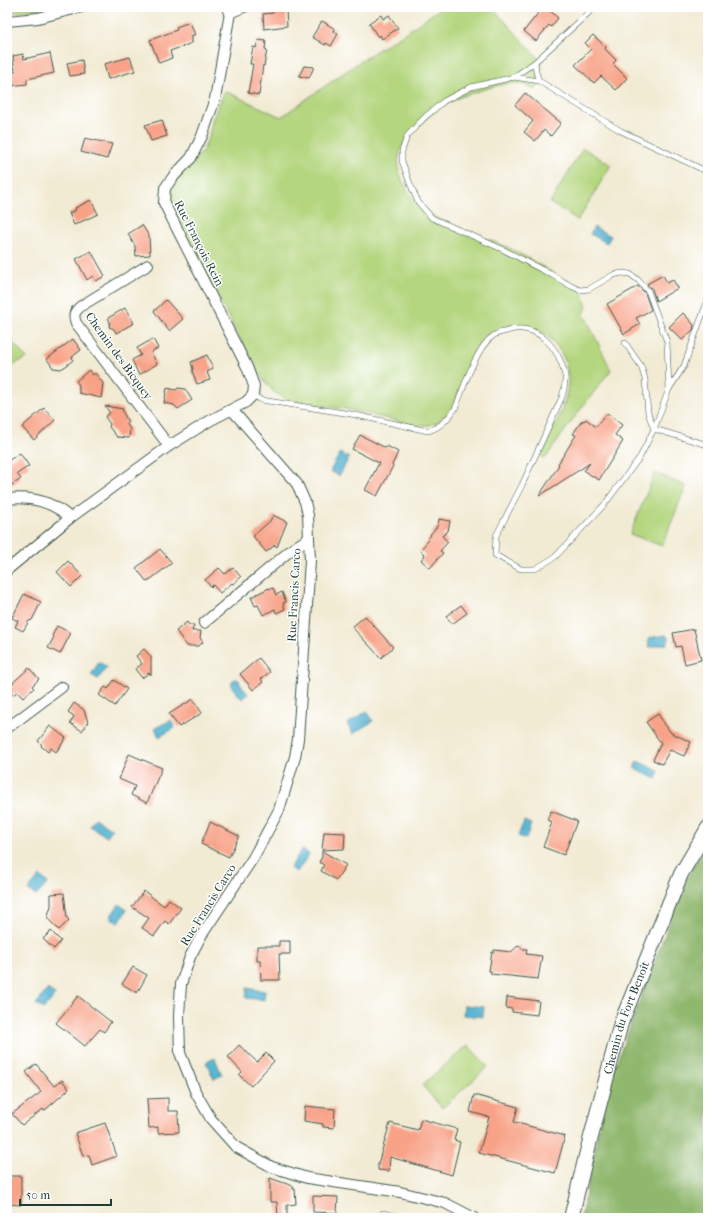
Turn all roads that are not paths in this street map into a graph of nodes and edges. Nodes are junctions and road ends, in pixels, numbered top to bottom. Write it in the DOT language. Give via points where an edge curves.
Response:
graph roads {
  1 [pos="82,7"];
  2 [pos="244,7"];
  3 [pos="595,7"];
  4 [pos="230,10"];
  5 [pos="7,21"];
  6 [pos="535,62"];
  7 [pos="514,77"];
  8 [pos="539,81"];
  9 [pos="708,172"];
  10 [pos="148,265"];
  11 [pos="708,299"];
  12 [pos="626,343"];
  13 [pos="669,388"];
  14 [pos="253,395"];
  15 [pos="232,410"];
  16 [pos="654,429"];
  17 [pos="708,445"];
  18 [pos="169,446"];
  19 [pos="7,499"];
  20 [pos="70,518"];
  21 [pos="309,538"];
  22 [pos="7,570"];
  23 [pos="204,623"];
  24 [pos="62,687"];
  25 [pos="7,723"];
  26 [pos="708,828"];
  27 [pos="383,1218"];
  28 [pos="404,1218"];
  29 [pos="474,1218"];
  30 [pos="571,1218"];
  1 -- 5 [label="street" via="38,18"];
  2 -- 4 [label="street, Rue François Rein"];
  3 -- 6 [label="lane"];
  4 -- 14 [label="street, Rue François Rein" via="215,99 191,158 165,188 164,203 247,367 254,386"];
  6 -- 7 [label="lane"];
  6 -- 8 [label="lane"];
  7 -- 8 [label="lane"];
  7 -- 13 [label="lane" via="471,87 444,101 425,116 407,136 402,161 418,202 432,218 580,290 589,289 613,275 630,274 648,291 661,323 667,342"];
  8 -- 9 [label="lane" via="620,131"];
  10 -- 18 [label="street, Chemin des Bicquey" via="81,306 75,311 74,317"];
  11 -- 13 [label="lane" via="684,366"];
  12 -- 16 [label="lane" via="641,366 645,379 648,413"];
  13 -- 16 [label="lane"];
  14 -- 15 [label="street"];
  14 -- 16 [label="lane" via="261,400 351,414 428,431 435,429 455,409 479,351 493,336 522,329 544,338 559,356 565,376 563,392 522,485 496,536 495,555 521,570 535,569 555,557 604,505 640,457"];
  15 -- 18 [label="street"];
  15 -- 21 [label="street, Rue Francis Carco" via="297,484 308,515"];
  16 -- 17 [label="lane"];
  18 -- 20 [label="street"];
  19 -- 20 [label="street" via="30,499 48,503"];
  20 -- 22 [label="street"];
  21 -- 23 [label="street, Rue Francis Carco"];
  21 -- 29 [label="street, Rue Francis Carco" via="310,561 295,757 279,810 254,858 201,936 190,957 181,984 180,1053 196,1093 211,1119 236,1147 272,1167 307,1178 400,1192 445,1204"];
  24 -- 25 [label="street" via="10,726"];
  26 -- 30 [label="street, Chemin du Fort Benoît" via="681,874 621,1023"];
  27 -- 28 [label="lane" via="383,1213"];
}
